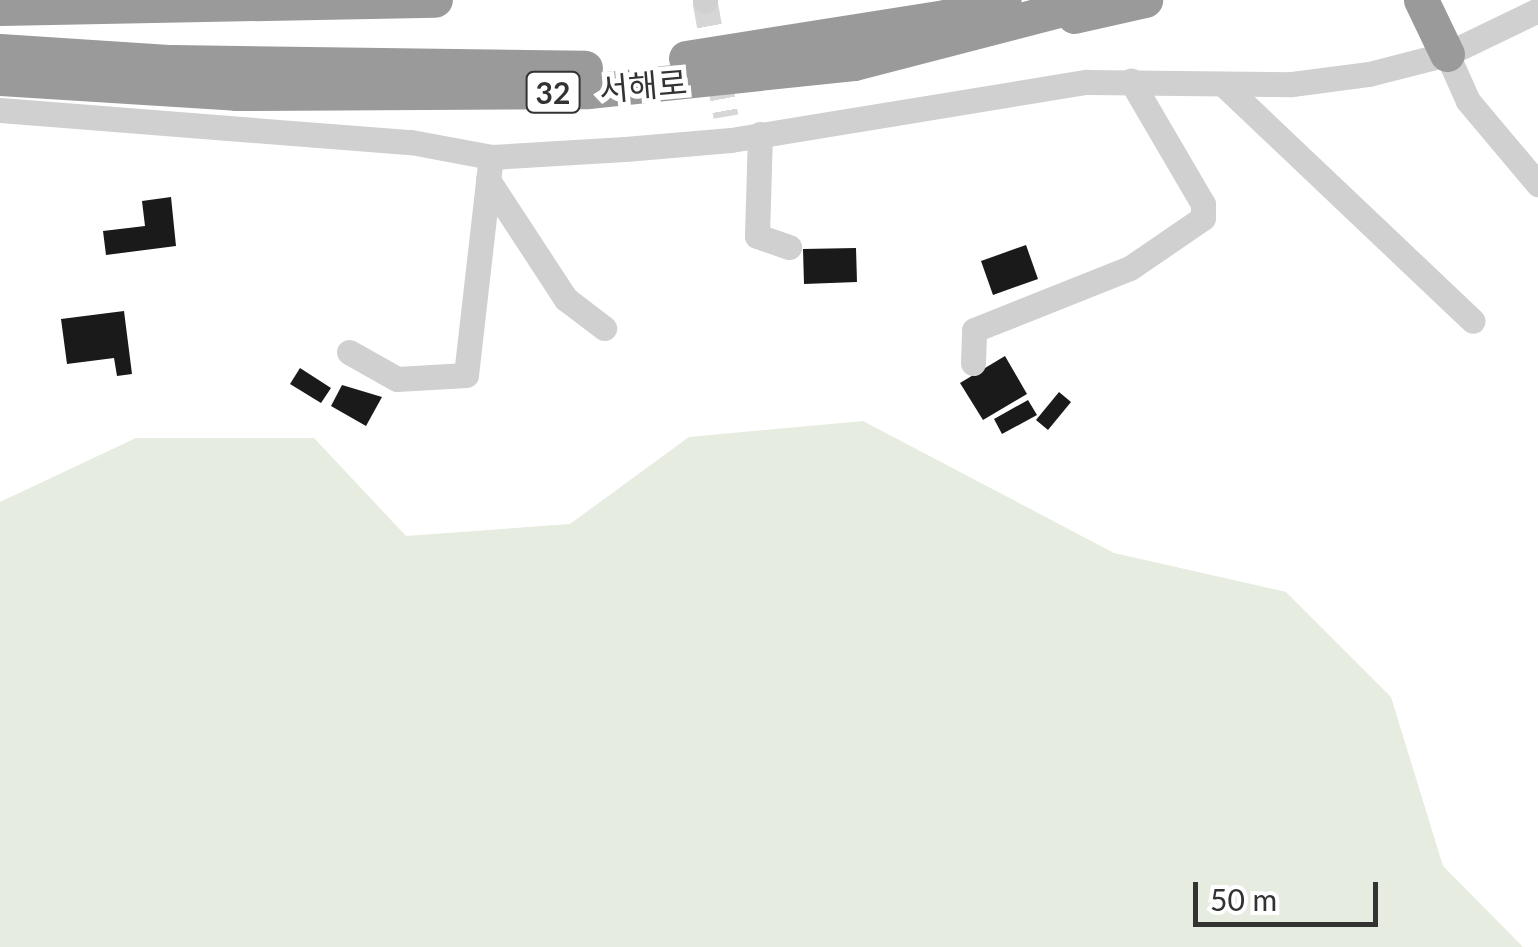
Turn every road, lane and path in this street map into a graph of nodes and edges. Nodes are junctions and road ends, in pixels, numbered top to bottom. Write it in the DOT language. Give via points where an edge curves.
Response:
graph roads {
  1 [pos="434,0"];
  2 [pos="443,0"];
  3 [pos="1098,0"];
  4 [pos="1144,0"];
  5 [pos="1421,0"];
  6 [pos="0,8"];
  7 [pos="1538,10"];
  8 [pos="999,15"];
  9 [pos="0,50"];
  10 [pos="1446,54"];
  11 [pos="0,78"];
  12 [pos="1131,81"];
  13 [pos="1223,84"];
  14 [pos="0,110"];
  15 [pos="760,134"];
  16 [pos="490,168"];
  17 [pos="1538,184"];
  18 [pos="789,247"];
  19 [pos="1472,321"];
  20 [pos="604,328"];
  21 [pos="349,352"];
  22 [pos="973,362"];
  1 -- 2 [label="street"];
  1 -- 6 [label="highway"];
  3 -- 8 [label="highway, 서해로 / 32"];
  4 -- 8 [label="highway"];
  5 -- 10 [label="highway"];
  7 -- 10 [label="street"];
  8 -- 9 [label="highway, 서해로 / 32" via="607,68 172,62"];
  8 -- 11 [label="highway, 서해로 / 32" via="854,63 588,91 236,93"];
  10 -- 13 [label="street" via="1369,74"];
  10 -- 17 [label="street" via="1468,101"];
  12 -- 13 [label="street"];
  12 -- 15 [label="street" via="1026,90"];
  12 -- 22 [label="street" via="1203,204 1202,218 1130,268 974,330"];
  13 -- 19 [label="street"];
  14 -- 16 [label="street" via="392,140"];
  15 -- 16 [label="street" via="728,128"];
  15 -- 18 [label="street" via="758,236"];
  16 -- 20 [label="street" via="566,298"];
  16 -- 21 [label="street" via="466,374 397,379"];
}
